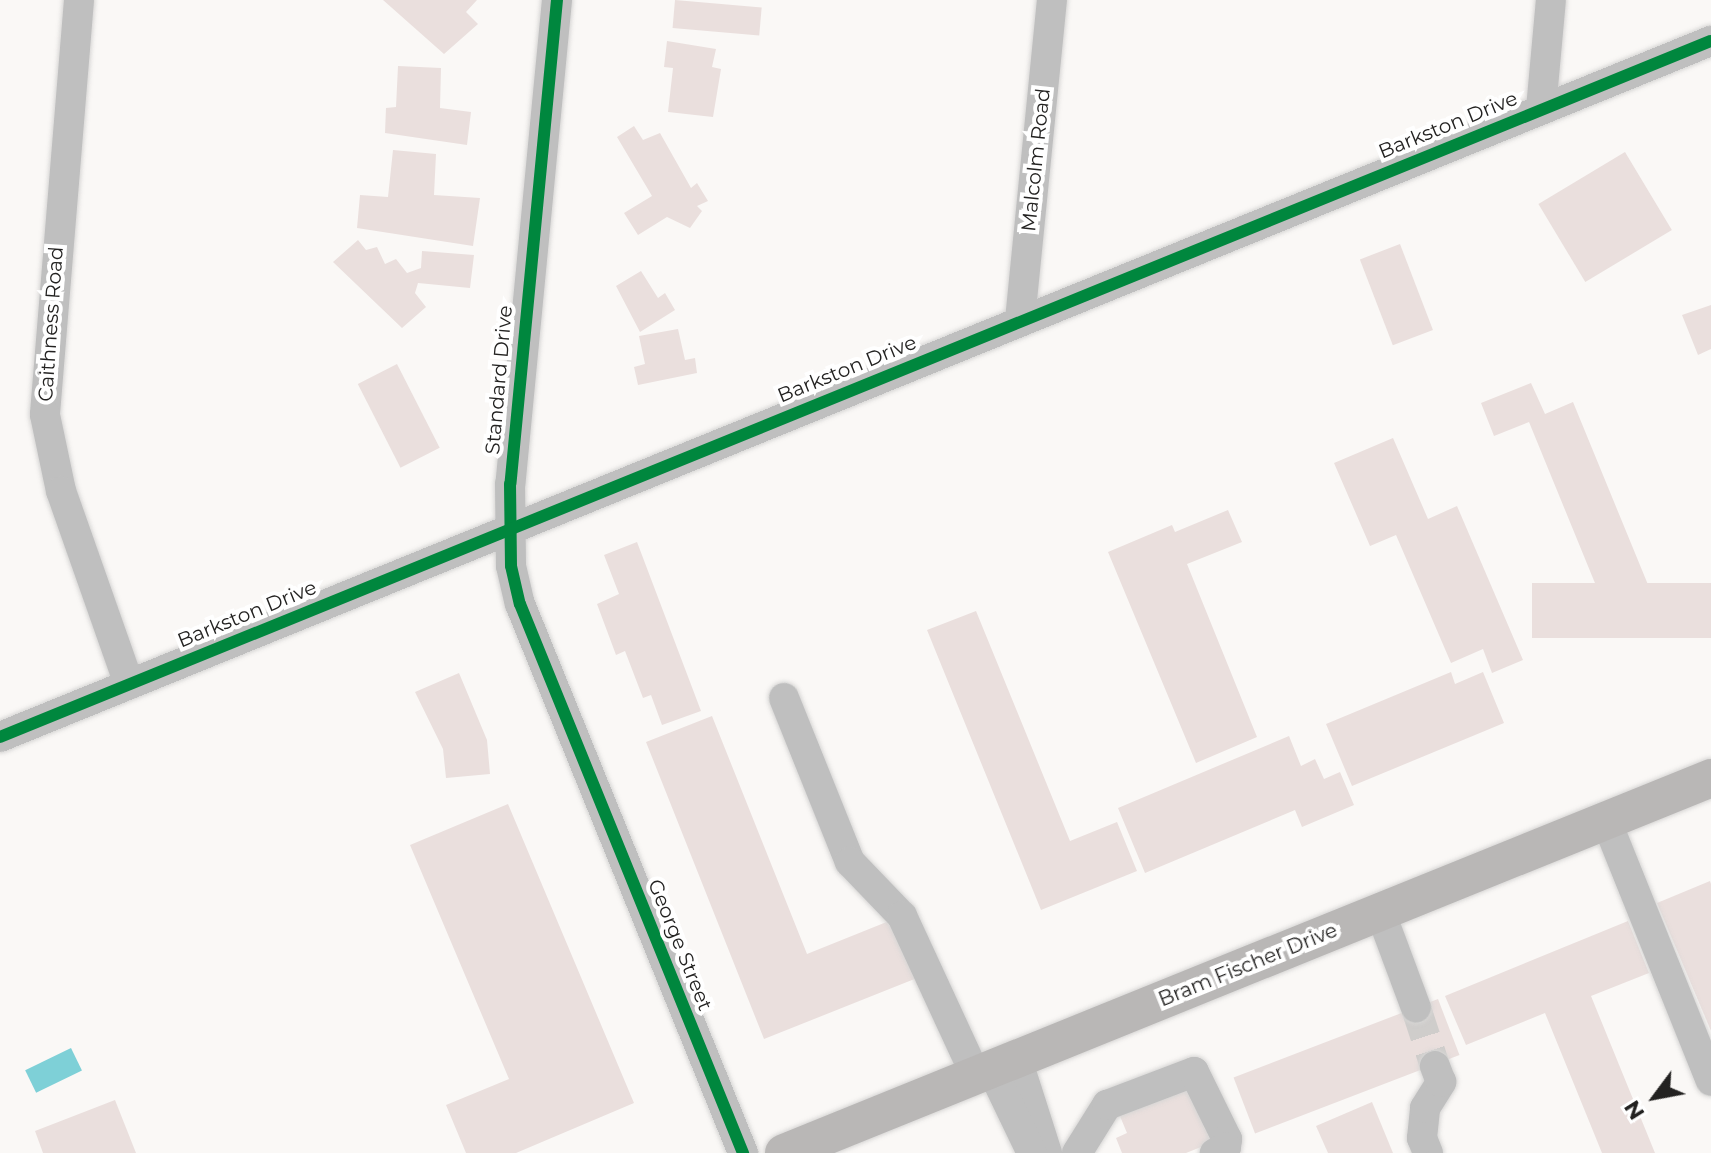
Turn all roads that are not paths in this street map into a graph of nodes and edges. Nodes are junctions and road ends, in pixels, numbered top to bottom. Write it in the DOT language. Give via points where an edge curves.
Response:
graph roads {
  1 [pos="79,0"];
  2 [pos="557,0"];
  3 [pos="1052,0"];
  4 [pos="1551,0"];
  5 [pos="1711,41"];
  6 [pos="1541,109"];
  7 [pos="1020,320"];
  8 [pos="508,528"];
  9 [pos="129,684"];
  10 [pos="784,698"];
  11 [pos="0,737"];
  12 [pos="580,753"];
  13 [pos="1711,778"];
  14 [pos="1606,820"];
  15 [pos="1380,911"];
  16 [pos="1416,1008"];
  17 [pos="1435,1066"];
  18 [pos="995,1068"];
  19 [pos="1711,1081"];
  20 [pos="1048,1150"];
  21 [pos="743,1153"];
  22 [pos="784,1153"];
  23 [pos="1077,1153"];
  24 [pos="1215,1153"];
  25 [pos="1428,1153"];
  1 -- 9 [label="street, Caithness Road" via="45,415 61,491"];
  2 -- 8 [label="street, Standard Drive"];
  3 -- 7 [label="street, Malcolm Road"];
  4 -- 6 [label="street"];
  5 -- 6 [label="street, Barkston Drive"];
  6 -- 7 [label="street, Barkston Drive"];
  7 -- 8 [label="street, Barkston Drive"];
  8 -- 9 [label="street, Barkston Drive"];
  8 -- 12 [label="street, Standard Drive" via="520,604"];
  9 -- 11 [label="street, Barkston Drive"];
  10 -- 18 [label="street" via="850,862 902,916"];
  12 -- 21 [label="street, George Street"];
  13 -- 14 [label="main road, Bram Fischer Drive"];
  14 -- 15 [label="main road, Bram Fischer Drive"];
  14 -- 19 [label="street"];
  15 -- 16 [label="street"];
  15 -- 18 [label="main road, Bram Fischer Drive"];
  17 -- 25 [label="street" via="1441,1082 1425,1108 1422,1138"];
  18 -- 20 [label="street"];
  18 -- 22 [label="main road, Bram Fischer Drive"];
  23 -- 24 [label="street" via="1107,1105 1194,1072 1227,1139 1226,1147"];
}
